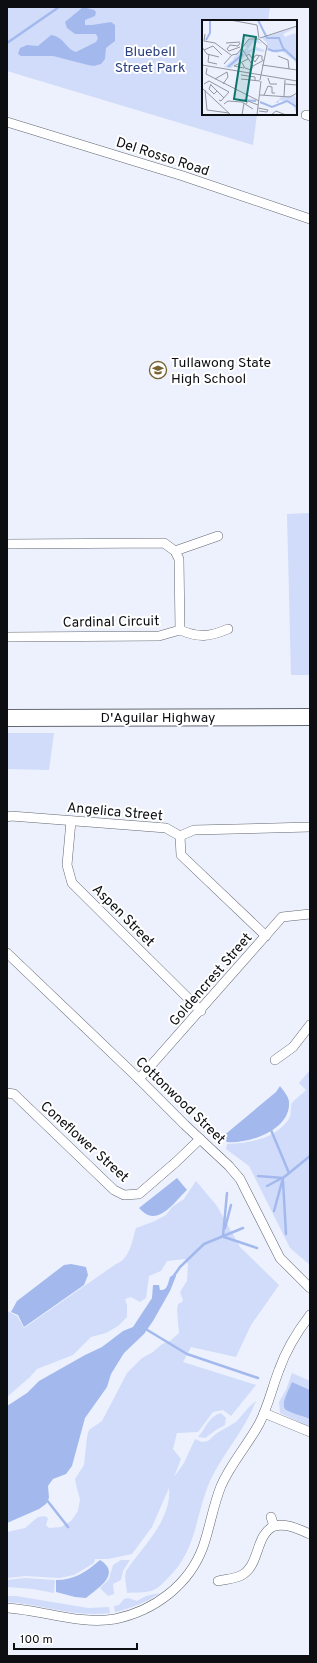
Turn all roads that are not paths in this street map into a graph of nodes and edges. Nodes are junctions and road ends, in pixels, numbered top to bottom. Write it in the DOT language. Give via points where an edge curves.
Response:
graph roads {
  1 [pos="7,122"];
  2 [pos="310,219"];
  3 [pos="218,536"];
  4 [pos="7,544"];
  5 [pos="175,551"];
  6 [pos="228,629"];
  7 [pos="180,630"];
  8 [pos="7,637"];
  9 [pos="310,717"];
  10 [pos="7,718"];
  11 [pos="7,818"];
  12 [pos="71,821"];
  13 [pos="310,827"];
  14 [pos="180,836"];
  15 [pos="310,914"];
  16 [pos="266,936"];
  17 [pos="7,953"];
  18 [pos="201,1010"];
  19 [pos="310,1025"];
  20 [pos="275,1060"];
  21 [pos="139,1079"];
  22 [pos="7,1093"];
  23 [pos="200,1139"];
  24 [pos="310,1288"];
  25 [pos="310,1315"];
  26 [pos="264,1414"];
  27 [pos="310,1432"];
  28 [pos="310,1534"];
  29 [pos="218,1580"];
  30 [pos="7,1608"];
  1 -- 2 [label="street, Del Rosso Road" via="183,176"];
  3 -- 5 [label="street"];
  4 -- 5 [label="street" via="164,543"];
  5 -- 7 [label="street, Cardinal Circuit" via="179,559"];
  6 -- 7 [label="street" via="211,636 193,636"];
  7 -- 8 [label="street, Cardinal Circuit" via="159,636"];
  9 -- 10 [label="highway, D'Aguilar Highway"];
  11 -- 12 [label="street, Angelica Street" via="11,816"];
  12 -- 14 [label="street, Angelica Street" via="166,828"];
  12 -- 18 [label="street, Aspen Street" via="67,865 72,883"];
  13 -- 14 [label="street" via="194,830"];
  14 -- 16 [label="street" via="180,855"];
  15 -- 16 [label="street, Goldencrest Street" via="282,917"];
  16 -- 18 [label="street, Goldencrest Street"];
  17 -- 21 [label="street, Cottonwood Street"];
  18 -- 21 [label="street, Goldencrest Street"];
  19 -- 20 [label="street" via="293,1047"];
  21 -- 23 [label="street, Cottonwood Street"];
  22 -- 23 [label="street, Coneflower Street" via="14,1094 114,1190 124,1195 139,1194"];
  23 -- 24 [label="street, Cottonwood Street" via="240,1179 280,1258"];
  25 -- 26 [label="street" via="284,1356"];
  26 -- 27 [label="street"];
  26 -- 30 [label="street" via="222,1485 196,1562 182,1582 171,1592 137,1613 104,1620 85,1620"];
  28 -- 29 [label="street" via="289,1525 272,1522 248,1571 240,1576"];
}
